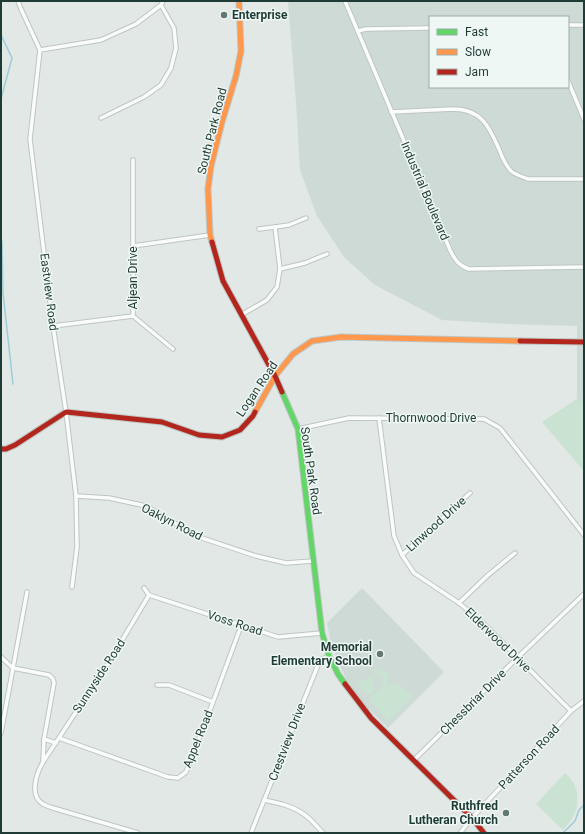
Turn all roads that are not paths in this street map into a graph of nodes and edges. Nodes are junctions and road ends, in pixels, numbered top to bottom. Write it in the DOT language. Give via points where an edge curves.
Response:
graph roads {
  1 [pos="18,1"];
  2 [pos="163,1"];
  3 [pos="239,1"];
  4 [pos="345,1"];
  5 [pos="161,5"];
  6 [pos="569,25"];
  7 [pos="584,25"];
  8 [pos="429,28"];
  9 [pos="358,31"];
  10 [pos="40,50"];
  11 [pos="569,83"];
  12 [pos="391,112"];
  13 [pos="100,118"];
  14 [pos="584,119"];
  15 [pos="133,160"];
  16 [pos="584,179"];
  17 [pos="306,218"];
  18 [pos="275,227"];
  19 [pos="259,229"];
  20 [pos="210,235"];
  21 [pos="133,246"];
  22 [pos="327,254"];
  23 [pos="584,267"];
  24 [pos="280,269"];
  25 [pos="241,315"];
  26 [pos="133,316"];
  27 [pos="53,326"];
  28 [pos="584,342"];
  29 [pos="173,349"];
  30 [pos="275,376"];
  31 [pos="66,412"];
  32 [pos="379,418"];
  33 [pos="298,429"];
  34 [pos="1,449"];
  35 [pos="470,492"];
  36 [pos="76,496"];
  37 [pos="584,535"];
  38 [pos="515,554"];
  39 [pos="402,555"];
  40 [pos="313,561"];
  41 [pos="72,587"];
  42 [pos="144,588"];
  43 [pos="28,592"];
  44 [pos="584,594"];
  45 [pos="149,595"];
  46 [pos="459,603"];
  47 [pos="241,626"];
  48 [pos="322,633"];
  49 [pos="330,656"];
  50 [pos="1,657"];
  51 [pos="517,658"];
  52 [pos="13,668"];
  53 [pos="157,685"];
  54 [pos="584,701"];
  55 [pos="213,702"];
  56 [pos="571,711"];
  57 [pos="1,733"];
  58 [pos="59,738"];
  59 [pos="44,739"];
  60 [pos="56,743"];
  61 [pos="414,760"];
  62 [pos="43,762"];
  63 [pos="264,800"];
  64 [pos="472,818"];
  65 [pos="138,833"];
  66 [pos="251,833"];
  67 [pos="323,833"];
  68 [pos="460,833"];
  69 [pos="484,833"];
  1 -- 10 [label="street"];
  2 -- 5 [label="street"];
  3 -- 20 [label="main road, South Park Road" via="240,57 211,166 208,189"];
  4 -- 9 [label="street, Industrial Boulevard"];
  5 -- 10 [label="street" via="136,24 101,40"];
  5 -- 13 [label="street" via="174,28 176,48 171,68 161,85 144,97"];
  6 -- 7 [label="street"];
  8 -- 9 [label="street"];
  9 -- 12 [label="street, Industrial Boulevard"];
  10 -- 27 [label="street, Eastview Road" via="30,139"];
  11 -- 14 [label="street"];
  12 -- 16 [label="street" via="453,109 469,111 483,120 491,131 506,165 520,177"];
  12 -- 23 [label="street, Industrial Boulevard" via="457,262 469,268"];
  15 -- 21 [label="street, Aljean Drive"];
  17 -- 18 [label="street"];
  18 -- 19 [label="street"];
  18 -- 24 [label="street"];
  20 -- 21 [label="street"];
  20 -- 25 [label="main road, South Park Road" via="223,281"];
  21 -- 26 [label="street, Aljean Drive"];
  22 -- 24 [label="street"];
  24 -- 25 [label="street" via="277,287 267,300"];
  25 -- 30 [label="main road, South Park Road"];
  26 -- 27 [label="street, Aljean Drive"];
  26 -- 29 [label="street"];
  27 -- 31 [label="street, Eastview Road"];
  28 -- 30 [label="main road, Logan Road" via="341,337 312,341 293,354"];
  30 -- 31 [label="main road, Logan Road" via="253,416 240,430 222,437 199,435 162,422"];
  30 -- 33 [label="main road, South Park Road"];
  31 -- 34 [label="main road" via="15,445"];
  31 -- 36 [label="street, Eastview Road"];
  32 -- 33 [label="street, Thornwood Drive" via="349,418"];
  32 -- 37 [label="street, Thornwood Drive" via="484,418 500,428"];
  32 -- 39 [label="street, Elderwood Drive" via="394,536"];
  33 -- 40 [label="main road, South Park Road"];
  35 -- 39 [label="street, Linwood Drive"];
  36 -- 40 [label="street, Oaklyn Road" via="110,498 146,506 196,536 256,556 286,563"];
  36 -- 41 [label="street, Eastview Road" via="77,547"];
  38 -- 46 [label="street"];
  39 -- 46 [label="street, Elderwood Drive" via="414,573"];
  40 -- 48 [label="main road, South Park Road"];
  42 -- 45 [label="street"];
  43 -- 52 [label="street"];
  44 -- 51 [label="street, Chessbriar Drive"];
  45 -- 47 [label="street, Voss Road"];
  45 -- 58 [label="street, Sunnyside Road"];
  46 -- 51 [label="street, Elderwood Drive" via="482,622"];
  47 -- 48 [label="street, Voss Road" via="278,637"];
  47 -- 55 [label="street, Appel Road"];
  48 -- 49 [label="main road, South Park Road"];
  49 -- 61 [label="main road, South Park Road" via="338,674 371,718"];
  49 -- 63 [label="street, Crestview Drive" via="320,660"];
  50 -- 52 [label="street"];
  51 -- 56 [label="street, Elderwood Drive"];
  51 -- 61 [label="street, Chessbriar Drive"];
  52 -- 57 [label="street"];
  52 -- 59 [label="street" via="50,675 53,679"];
  53 -- 55 [label="street" via="169,685"];
  54 -- 56 [label="street, Patterson Road"];
  55 -- 58 [label="street, Appel Road" via="186,772 178,778 168,777"];
  56 -- 64 [label="street, Patterson Road"];
  58 -- 60 [label="street, Sunnyside Road"];
  59 -- 60 [label="street"];
  59 -- 62 [label="street"];
  60 -- 62 [label="street, Sunnyside Road"];
  61 -- 64 [label="main road, South Park Road"];
  62 -- 65 [label="street" via="38,770 35,786 35,794 42,804"];
  63 -- 66 [label="street, Crestview Drive"];
  63 -- 67 [label="street" via="296,809"];
  64 -- 68 [label="street, Patterson Road"];
  64 -- 69 [label="main road, South Park Road"];
}
